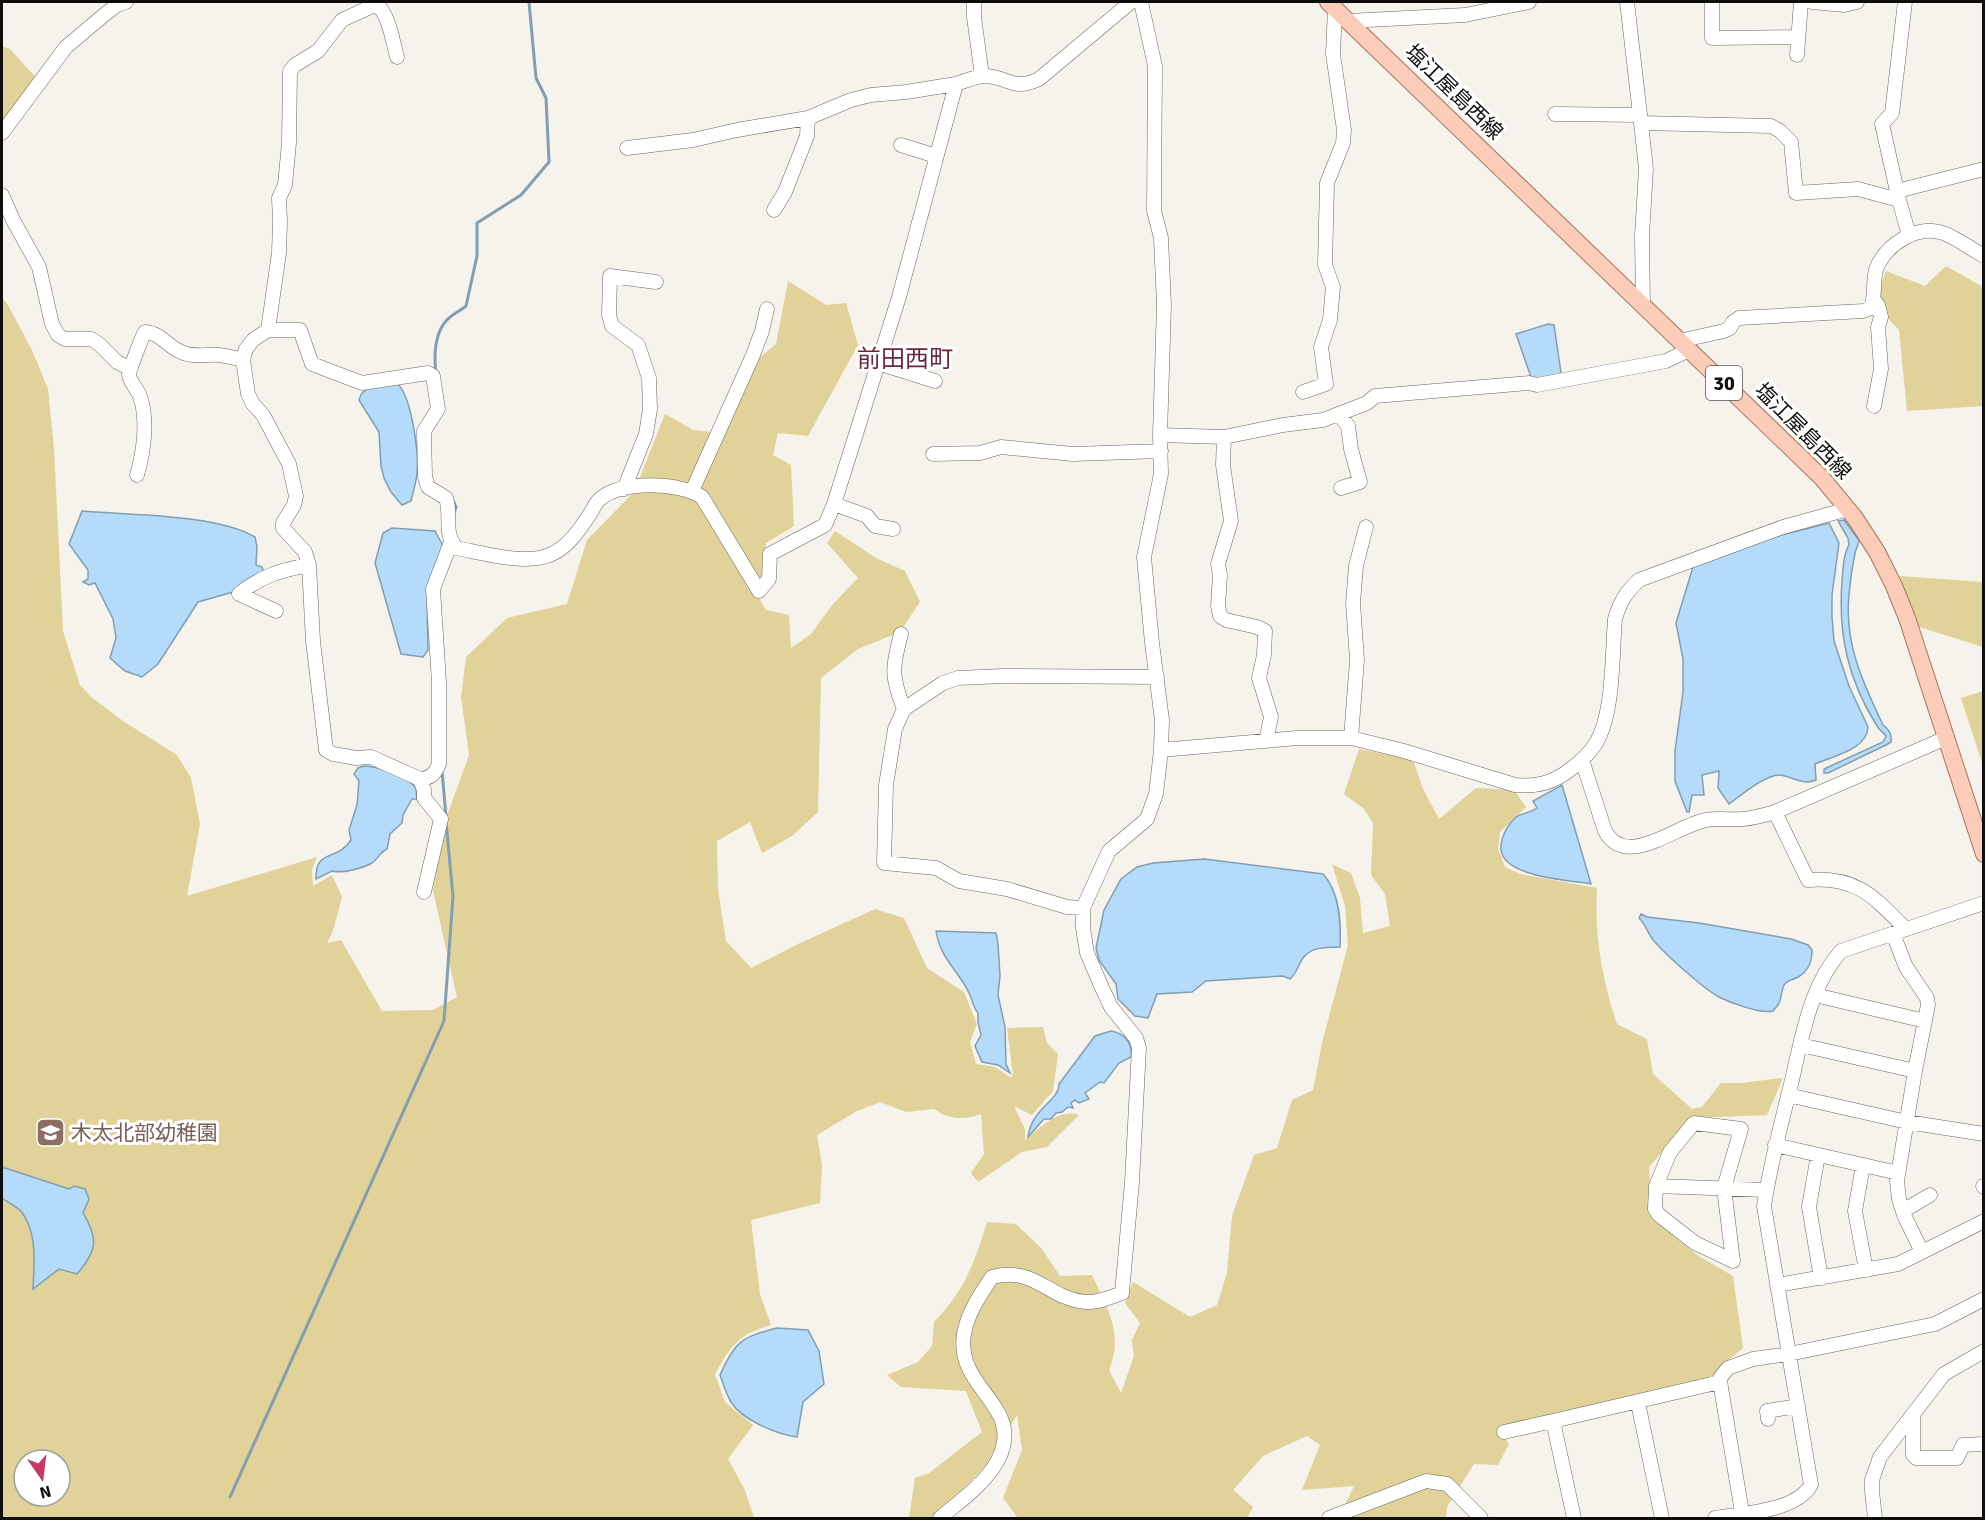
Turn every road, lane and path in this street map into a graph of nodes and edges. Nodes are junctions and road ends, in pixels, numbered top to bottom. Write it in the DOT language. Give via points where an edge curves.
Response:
graph roads {
  1 [pos="126,2"];
  2 [pos="974,2"];
  3 [pos="1131,2"];
  4 [pos="1141,2"];
  5 [pos="1529,2"];
  6 [pos="1627,2"];
  7 [pos="1712,2"];
  8 [pos="1800,2"];
  9 [pos="1812,2"];
  10 [pos="1857,2"];
  11 [pos="1905,2"];
  12 [pos="377,3"];
  13 [pos="1331,5"];
  14 [pos="1348,21"];
  15 [pos="1798,37"];
  16 [pos="1797,55"];
  17 [pos="397,57"];
  18 [pos="982,76"];
  19 [pos="956,84"];
  20 [pos="1555,114"];
  21 [pos="808,118"];
  22 [pos="1640,119"];
  23 [pos="2,133"];
  24 [pos="901,145"];
  25 [pos="627,147"];
  26 [pos="936,156"];
  27 [pos="1983,169"];
  28 [pos="2,195"];
  29 [pos="1898,196"];
  30 [pos="774,210"];
  31 [pos="1909,236"];
  32 [pos="1983,256"];
  33 [pos="656,282"];
  34 [pos="1874,300"];
  35 [pos="1643,306"];
  36 [pos="767,309"];
  37 [pos="268,330"];
  38 [pos="1684,345"];
  39 [pos="243,360"];
  40 [pos="878,363"];
  41 [pos="129,368"];
  42 [pos="935,381"];
  43 [pos="1303,392"];
  44 [pos="1874,406"];
  45 [pos="1339,414"];
  46 [pos="1160,435"];
  47 [pos="1224,437"];
  48 [pos="1161,451"];
  49 [pos="933,453"];
  50 [pos="137,475"];
  51 [pos="1341,488"];
  52 [pos="624,489"];
  53 [pos="692,490"];
  54 [pos="834,504"];
  55 [pos="1848,509"];
  56 [pos="1366,527"];
  57 [pos="893,530"];
  58 [pos="449,535"];
  59 [pos="309,565"];
  60 [pos="276,611"];
  61 [pos="901,634"];
  62 [pos="1157,677"];
  63 [pos="904,709"];
  64 [pos="1351,738"];
  65 [pos="1946,738"];
  66 [pos="1266,741"];
  67 [pos="1161,750"];
  68 [pos="1582,760"];
  69 [pos="420,779"];
  70 [pos="1775,812"];
  71 [pos="1983,854"];
  72 [pos="424,892"];
  73 [pos="1983,903"];
  74 [pos="1083,908"];
  75 [pos="1900,932"];
  76 [pos="1815,995"];
  77 [pos="1925,1021"];
  78 [pos="1801,1045"];
  79 [pos="1915,1071"];
  80 [pos="1788,1095"];
  81 [pos="1907,1122"];
  82 [pos="1983,1134"];
  83 [pos="1775,1145"];
  84 [pos="1818,1155"];
  85 [pos="1863,1165"];
  86 [pos="1898,1173"];
  87 [pos="1656,1186"];
  88 [pos="1724,1188"];
  89 [pos="1766,1190"];
  90 [pos="1930,1195"];
  91 [pos="1903,1210"];
  92 [pos="1983,1221"];
  93 [pos="1922,1252"];
  94 [pos="1866,1270"];
  95 [pos="1821,1278"];
  96 [pos="1777,1285"];
  97 [pos="1983,1299"];
  98 [pos="1983,1351"];
  99 [pos="1789,1354"];
  100 [pos="1720,1382"];
  101 [pos="1638,1403"];
  102 [pos="1798,1406"];
  103 [pos="1913,1414"];
  104 [pos="1768,1419"];
  105 [pos="1553,1421"];
  106 [pos="1504,1432"];
  107 [pos="1983,1444"];
  108 [pos="1743,1516"];
  109 [pos="940,1518"];
  110 [pos="1329,1518"];
  111 [pos="1481,1518"];
  112 [pos="1574,1518"];
  113 [pos="1662,1518"];
  114 [pos="1717,1518"];
  115 [pos="1875,1518"];
  1 -- 23 [label="street" via="117,5 66,48"];
  2 -- 18 [label="street"];
  3 -- 18 [label="street" via="1029,84 1014,85"];
  4 -- 46 [label="street" via="1155,66 1154,211 1161,238 1164,305"];
  5 -- 14 [label="street" via="1465,15"];
  6 -- 22 [label="street"];
  7 -- 15 [label="street" via="1712,38"];
  8 -- 15 [label="street"];
  9 -- 10 [label="street"];
  11 -- 29 [label="street" via="1892,113 1882,124"];
  12 -- 17 [label="street" via="388,22"];
  12 -- 37 [label="street" via="342,20 318,51 290,71 289,143 285,185 279,198 279,253"];
  13 -- 14 [label="main road, 塩江屋島西線 / 30"];
  13 -- 43 [label="street" via="1333,54 1344,130 1343,143 1327,183 1325,265 1333,287 1330,320 1321,347 1326,384"];
  14 -- 35 [label="main road, 塩江屋島西線 / 30"];
  15 -- 16 [label="street"];
  18 -- 19 [label="street"];
  19 -- 21 [label="street" via="871,95"];
  19 -- 26 [label="street"];
  20 -- 22 [label="street"];
  21 -- 25 [label="street" via="693,140"];
  21 -- 30 [label="street" via="807,136"];
  22 -- 29 [label="street" via="1771,126 1791,142 1796,193 1858,189"];
  22 -- 35 [label="street" via="1646,169"];
  24 -- 26 [label="street"];
  26 -- 40 [label="street"];
  27 -- 29 [label="street"];
  28 -- 41 [label="street" via="39,267 52,324 58,334 65,339 91,339"];
  29 -- 31 [label="street"];
  31 -- 32 [label="street" via="1923,231 1942,232"];
  31 -- 34 [label="street" via="1889,249 1877,267"];
  33 -- 52 [label="street" via="610,276 612,326 638,345 649,378 646,434"];
  34 -- 38 [label="street" via="1863,311 1739,318 1724,331"];
  34 -- 44 [label="street" via="1881,317 1881,369"];
  35 -- 38 [label="main road, 塩江屋島西線 / 30"];
  36 -- 53 [label="street" via="753,355"];
  37 -- 39 [label="street" via="253,340"];
  37 -- 58 [label="street" via="300,330 312,364 362,383 428,373 433,376 438,410 424,431 425,477 428,487 446,498 450,509"];
  38 -- 45 [label="street" via="1666,361 1648,365 1537,385 1375,396"];
  38 -- 55 [label="main road, 塩江屋島西線 / 30" via="1822,478"];
  39 -- 41 [label="street" via="187,355 153,332 145,332"];
  39 -- 59 [label="street" via="248,394 289,464 296,496 283,528 305,552"];
  40 -- 42 [label="street"];
  40 -- 54 [label="street"];
  41 -- 50 [label="street" via="144,417"];
  45 -- 47 [label="street"];
  45 -- 51 [label="street" via="1348,426 1360,483"];
  46 -- 47 [label="street"];
  46 -- 48 [label="street"];
  47 -- 66 [label="street" via="1223,465 1231,522 1218,564 1218,606 1220,616 1226,620 1265,631 1259,678 1271,717"];
  48 -- 49 [label="street" via="1073,454 1001,447 980,453"];
  48 -- 62 [label="street" via="1161,474 1144,557"];
  52 -- 53 [label="street" via="655,486"];
  52 -- 58 [label="street" via="600,499 566,546 551,555 519,558 456,548"];
  53 -- 54 [label="street" via="702,497 759,591 769,579 770,554 825,525"];
  54 -- 57 [label="street" via="867,516 875,526"];
  55 -- 65 [label="main road, 塩江屋島西線 / 30" via="1878,552 1894,585"];
  55 -- 68 [label="street" via="1783,527 1639,580 1619,605 1607,716 1596,742"];
  56 -- 64 [label="street" via="1356,566 1353,603 1357,660"];
  58 -- 69 [label="street" via="433,589 439,764 428,779"];
  59 -- 60 [label="street" via="283,569 239,594"];
  59 -- 69 [label="street" via="326,750 356,758 371,756"];
  61 -- 63 [label="street" via="893,674"];
  62 -- 63 [label="street" via="958,678 943,683"];
  62 -- 67 [label="street"];
  63 -- 74 [label="street" via="895,729 886,785 884,863 936,868 959,881"];
  64 -- 66 [label="street"];
  64 -- 68 [label="street" via="1531,787 1561,777"];
  65 -- 70 [label="street"];
  65 -- 71 [label="main road, 塩江屋島西線 / 30"];
  66 -- 67 [label="street"];
  67 -- 74 [label="street" via="1156,794 1147,819 1109,851"];
  68 -- 70 [label="street" via="1605,831 1615,845 1638,846 1699,821 1747,819"];
  69 -- 72 [label="street" via="424,798 441,819"];
  70 -- 75 [label="street" via="1808,880 1836,880 1865,891"];
  73 -- 75 [label="street"];
  74 -- 109 [label="street" via="1087,953 1111,1007 1132,1032 1138,1048 1122,1293 1085,1302 1014,1273 992,1277 969,1314 964,1348 970,1373 1001,1416 1005,1431 1002,1450 986,1478"];
  75 -- 76 [label="street" via="1841,951 1827,967"];
  75 -- 77 [label="street" via="1906,968 1928,1005"];
  76 -- 77 [label="street"];
  76 -- 78 [label="street"];
  77 -- 79 [label="street"];
  78 -- 79 [label="street"];
  78 -- 80 [label="street"];
  79 -- 81 [label="street"];
  80 -- 81 [label="street"];
  80 -- 83 [label="street"];
  81 -- 82 [label="street"];
  81 -- 86 [label="street"];
  83 -- 84 [label="street"];
  83 -- 89 [label="street"];
  84 -- 85 [label="street"];
  84 -- 95 [label="street" via="1809,1207"];
  85 -- 86 [label="street"];
  85 -- 94 [label="street" via="1855,1211"];
  86 -- 91 [label="street"];
  87 -- 88 [label="street"];
  87 -- 88 [label="street" via="1670,1152 1694,1123 1741,1129"];
  87 -- 88 [label="street" via="1655,1209 1659,1215 1695,1243 1733,1261"];
  88 -- 89 [label="street"];
  89 -- 96 [label="street" via="1764,1206"];
  90 -- 91 [label="street"];
  91 -- 93 [label="street"];
  92 -- 93 [label="street"];
  93 -- 94 [label="street" via="1898,1264"];
  94 -- 95 [label="street"];
  95 -- 96 [label="street"];
  96 -- 99 [label="street"];
  97 -- 99 [label="street" via="1935,1324"];
  98 -- 103 [label="street" via="1944,1374"];
  99 -- 100 [label="street" via="1753,1359 1728,1368"];
  99 -- 102 [label="street"];
  100 -- 101 [label="street"];
  100 -- 108 [label="street"];
  101 -- 105 [label="street"];
  101 -- 113 [label="street"];
  102 -- 104 [label="street" via="1767,1411"];
  102 -- 108 [label="street" via="1811,1485 1807,1492 1780,1507"];
  103 -- 107 [label="street" via="1916,1458 1957,1458 1964,1445"];
  103 -- 115 [label="street" via="1875,1469"];
  105 -- 106 [label="street"];
  105 -- 112 [label="street"];
  108 -- 114 [label="street"];
  110 -- 111 [label="street" via="1426,1481 1447,1484"];
}
